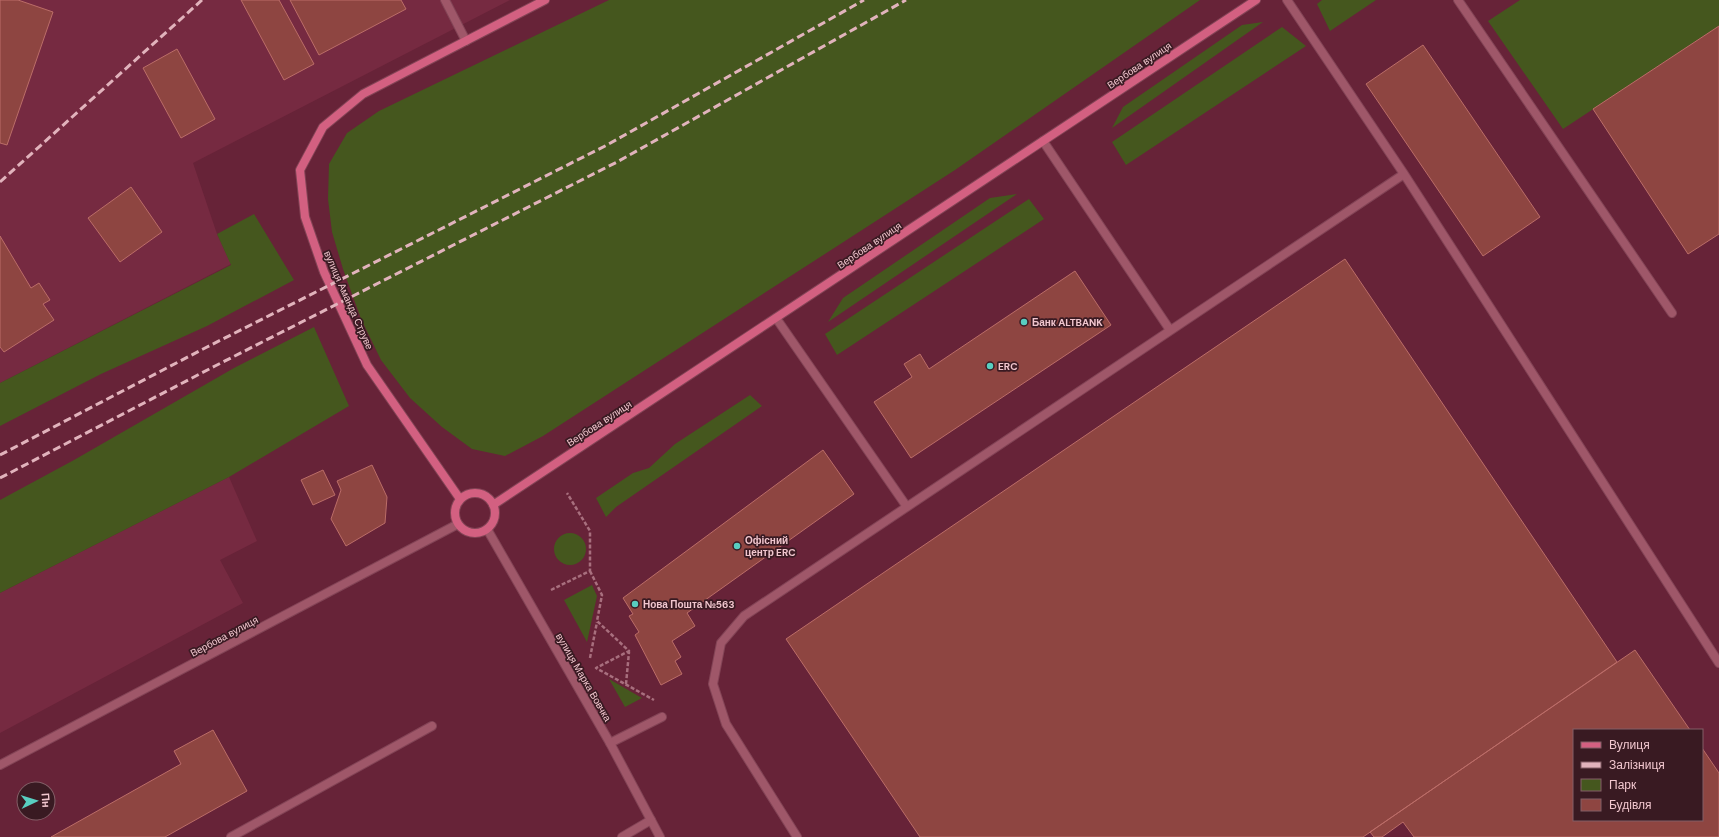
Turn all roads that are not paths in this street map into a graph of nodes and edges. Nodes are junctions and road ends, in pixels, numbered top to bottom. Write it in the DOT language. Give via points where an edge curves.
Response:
graph roads {
  1 [pos="445,0"];
  2 [pos="545,0"];
  3 [pos="1256,0"];
  4 [pos="1287,0"];
  5 [pos="1458,0"];
  6 [pos="466,41"];
  7 [pos="1043,141"];
  8 [pos="1404,174"];
  9 [pos="1672,313"];
  10 [pos="776,318"];
  11 [pos="1170,330"];
  12 [pos="460,499"];
  13 [pos="493,505"];
  14 [pos="907,507"];
  15 [pos="458,524"];
  16 [pos="487,529"];
  17 [pos="1719,663"];
  18 [pos="662,717"];
  19 [pos="432,726"];
  20 [pos="610,743"];
  21 [pos="0,765"];
  22 [pos="651,820"];
  23 [pos="231,837"];
  24 [pos="622,837"];
  25 [pos="660,837"];
  26 [pos="797,837"];
  1 -- 6 [label="street"];
  2 -- 6 [label="main road, вулиця Аманда Струве"];
  3 -- 7 [label="main road, Вербова вулиця"];
  4 -- 8 [label="street"];
  5 -- 9 [label="street"];
  6 -- 12 [label="main road, вулиця Аманда Струве" via="363,94 323,127 300,170 305,217 324,272 367,365"];
  7 -- 10 [label="main road, Вербова вулиця"];
  7 -- 11 [label="street"];
  8 -- 11 [label="street"];
  8 -- 17 [label="street"];
  10 -- 13 [label="main road, Вербова вулиця"];
  10 -- 14 [label="street"];
  11 -- 14 [label="street"];
  12 -- 13 [label="main road" via="478,493 484,495"];
  12 -- 15 [label="main road" via="454,511"];
  13 -- 16 [label="main road" via="495,518"];
  14 -- 26 [label="street" via="744,616 721,643 713,684 726,724"];
  15 -- 16 [label="main road" via="462,529 474,534"];
  15 -- 21 [label="street, Вербова вулиця"];
  16 -- 20 [label="street, вулиця Марка Вовчка"];
  18 -- 20 [label="street"];
  19 -- 23 [label="street"];
  20 -- 22 [label="street, вулиця Марка Вовчка"];
  22 -- 24 [label="street"];
  22 -- 25 [label="street, вулиця Марка Вовчка"];
}
